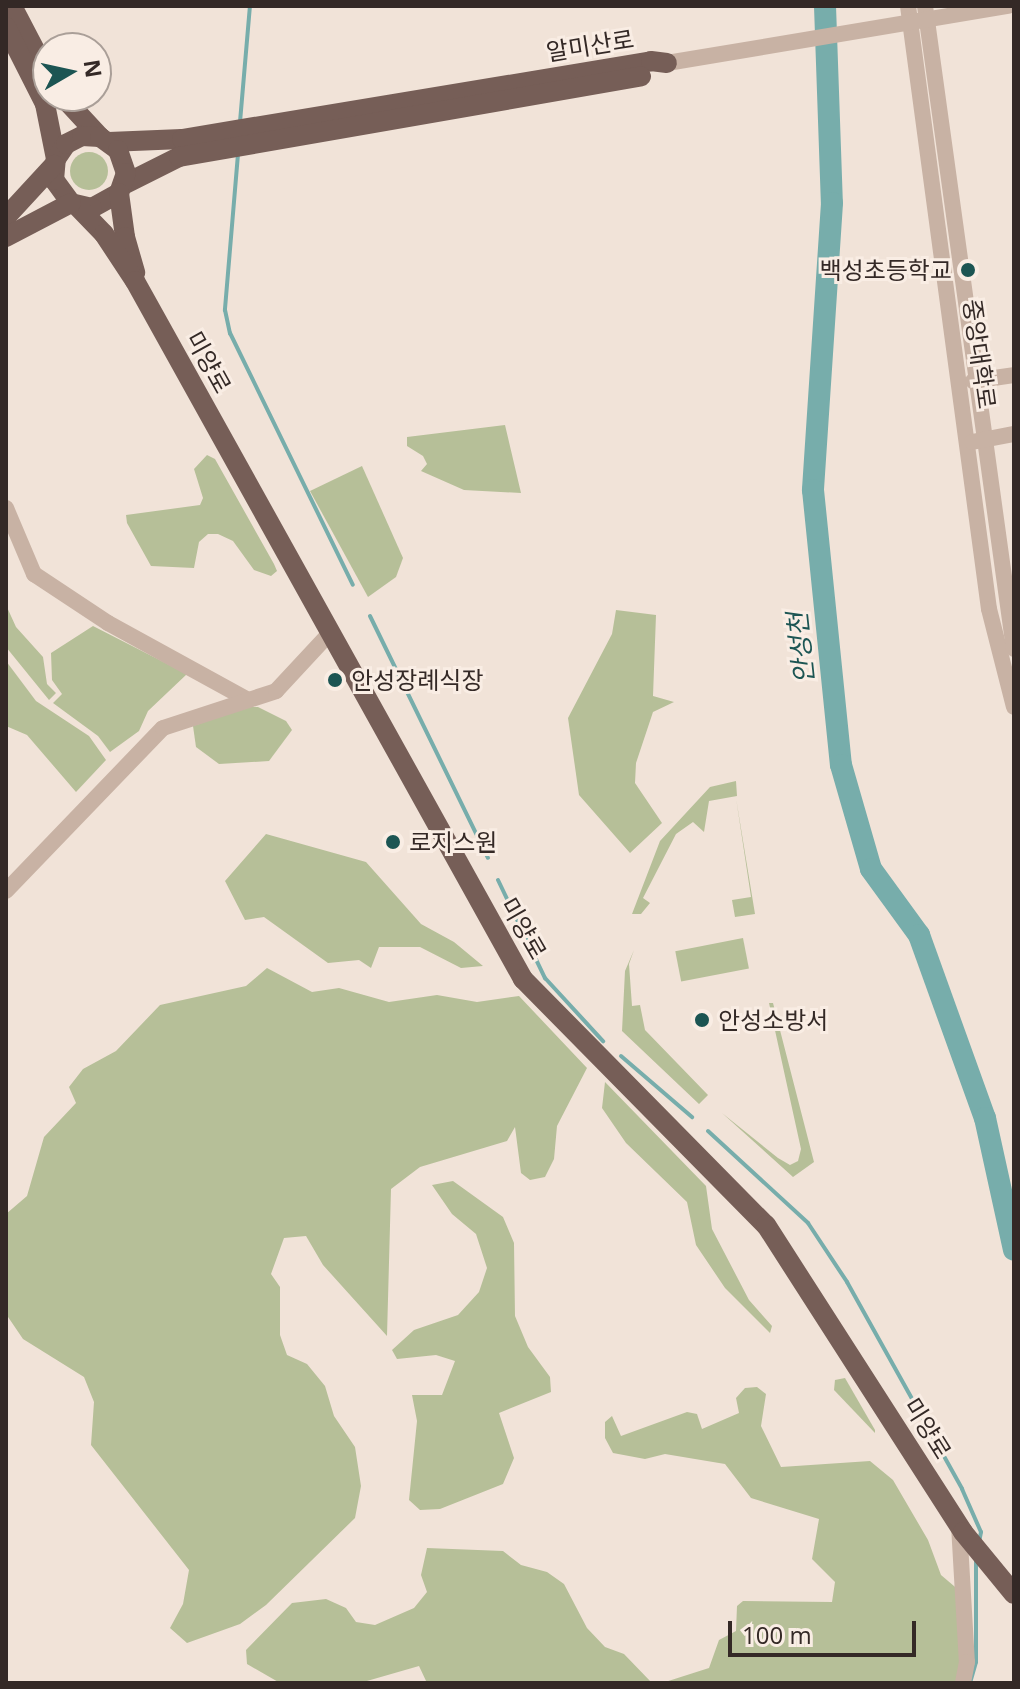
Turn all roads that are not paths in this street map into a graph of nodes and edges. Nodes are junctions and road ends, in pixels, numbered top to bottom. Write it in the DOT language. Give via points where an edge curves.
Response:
graph roads {
  1 [pos="12,6"];
  2 [pos="908,6"];
  3 [pos="1009,6"];
  4 [pos="921,17"];
  5 [pos="6,27"];
  6 [pos="32,44"];
  7 [pos="667,63"];
  8 [pos="78,112"];
  9 [pos="104,139"];
  10 [pos="55,162"];
  11 [pos="121,189"];
  12 [pos="74,205"];
  13 [pos="6,217"];
  14 [pos="6,237"];
  15 [pos="135,281"];
  16 [pos="1014,375"];
  17 [pos="973,381"];
  18 [pos="1014,434"];
  19 [pos="974,441"];
  20 [pos="6,508"];
  21 [pos="329,634"];
  22 [pos="1014,649"];
  23 [pos="248,700"];
  24 [pos="1014,707"];
  25 [pos="6,891"];
  26 [pos="961,1528"];
  27 [pos="1014,1594"];
  28 [pos="963,1683"];
  1 -- 6 [label="main road"];
  2 -- 4 [label="street, 중앙대학로"];
  3 -- 4 [label="street"];
  4 -- 7 [label="street" via="880,29"];
  4 -- 17 [label="street, 중앙대학로"];
  4 -- 19 [label="street, 중앙대학로"];
  5 -- 10 [label="main road" via="45,104"];
  7 -- 9 [label="main road, 알미산로" via="638,63 182,139"];
  7 -- 11 [label="main road, 알미산로" via="653,74 179,157"];
  8 -- 9 [label="main road"];
  9 -- 10 [label="main road" via="82,136 66,144"];
  9 -- 11 [label="main road" via="124,161"];
  10 -- 12 [label="main road" via="60,193"];
  10 -- 13 [label="main road"];
  11 -- 12 [label="main road" via="92,208"];
  11 -- 15 [label="main road, 미양로"];
  12 -- 14 [label="main road" via="35,218"];
  12 -- 15 [label="main road, 미양로" via="104,234"];
  15 -- 21 [label="main road, 미양로"];
  16 -- 17 [label="street"];
  17 -- 19 [label="street, 중앙대학로"];
  18 -- 19 [label="street"];
  19 -- 22 [label="street, 중앙대학로"];
  19 -- 24 [label="street, 중앙대학로" via="989,609"];
  20 -- 23 [label="street" via="34,574 108,623"];
  21 -- 23 [label="street" via="276,691"];
  21 -- 26 [label="main road, 미양로" via="523,979 766,1225"];
  23 -- 25 [label="street" via="163,728"];
  26 -- 27 [label="main road, 미양로"];
  26 -- 28 [label="street" via="967,1662"];
}
